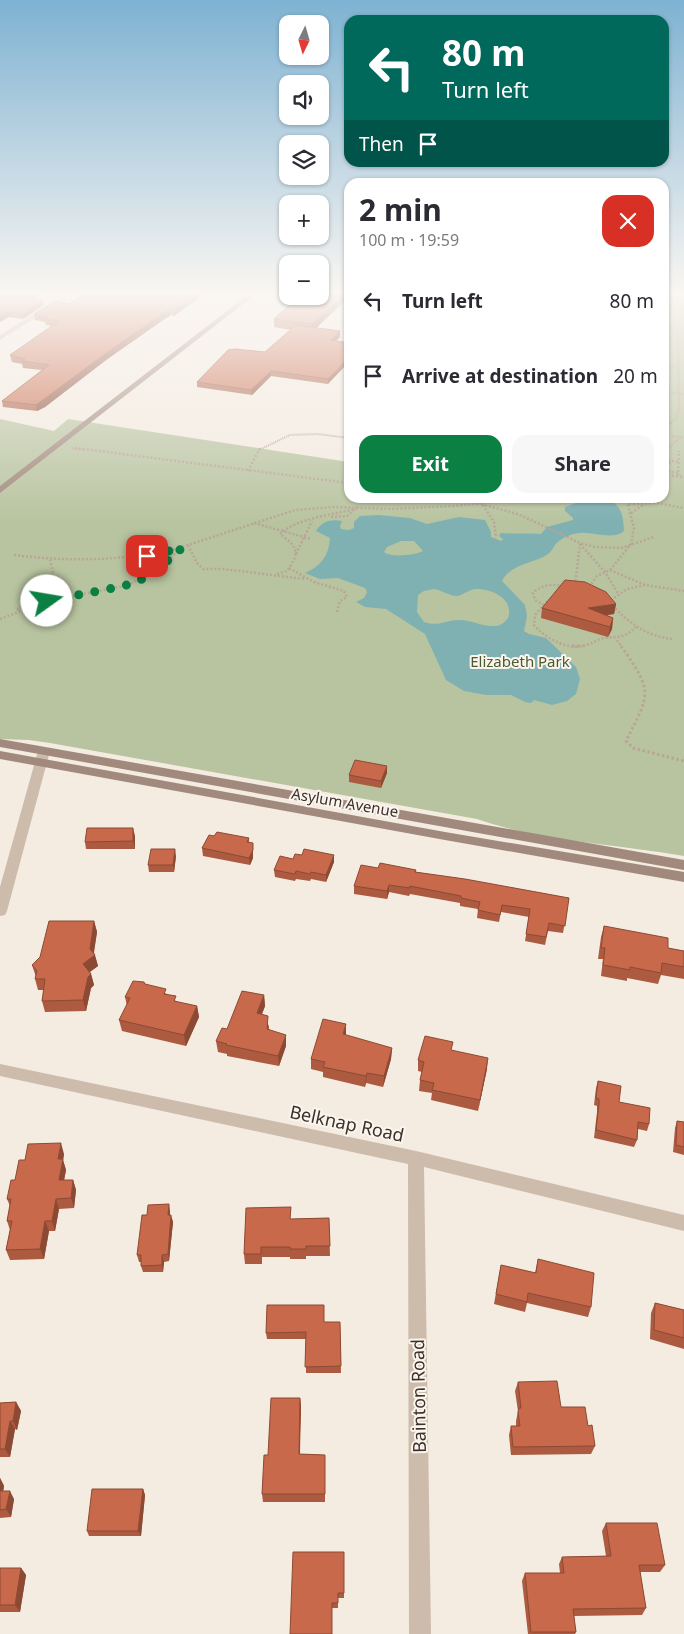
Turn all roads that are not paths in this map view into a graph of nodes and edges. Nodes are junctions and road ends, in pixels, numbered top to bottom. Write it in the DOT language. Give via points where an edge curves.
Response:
graph roads {
  1 [pos="155,370"];
  2 [pos="0,490"];
  3 [pos="0,742"];
  4 [pos="0,755"];
  5 [pos="42,757"];
  6 [pos="684,865"];
  7 [pos="684,878"];
  8 [pos="0,911"];
  9 [pos="0,1070"];
  10 [pos="416,1158"];
  11 [pos="684,1223"];
  12 [pos="420,1634"];
  1 -- 2 [label="main road"];
  3 -- 5 [label="main road, Asylum Avenue"];
  4 -- 5 [label="main road, Asylum Avenue"];
  5 -- 6 [label="main road, Asylum Avenue"];
  5 -- 7 [label="main road, Asylum Avenue" via="445,836"];
  5 -- 8 [label="street"];
  9 -- 10 [label="street, Belknap Road"];
  10 -- 11 [label="street, Belknap Road"];
  10 -- 12 [label="street, Bainton Road"];
}
